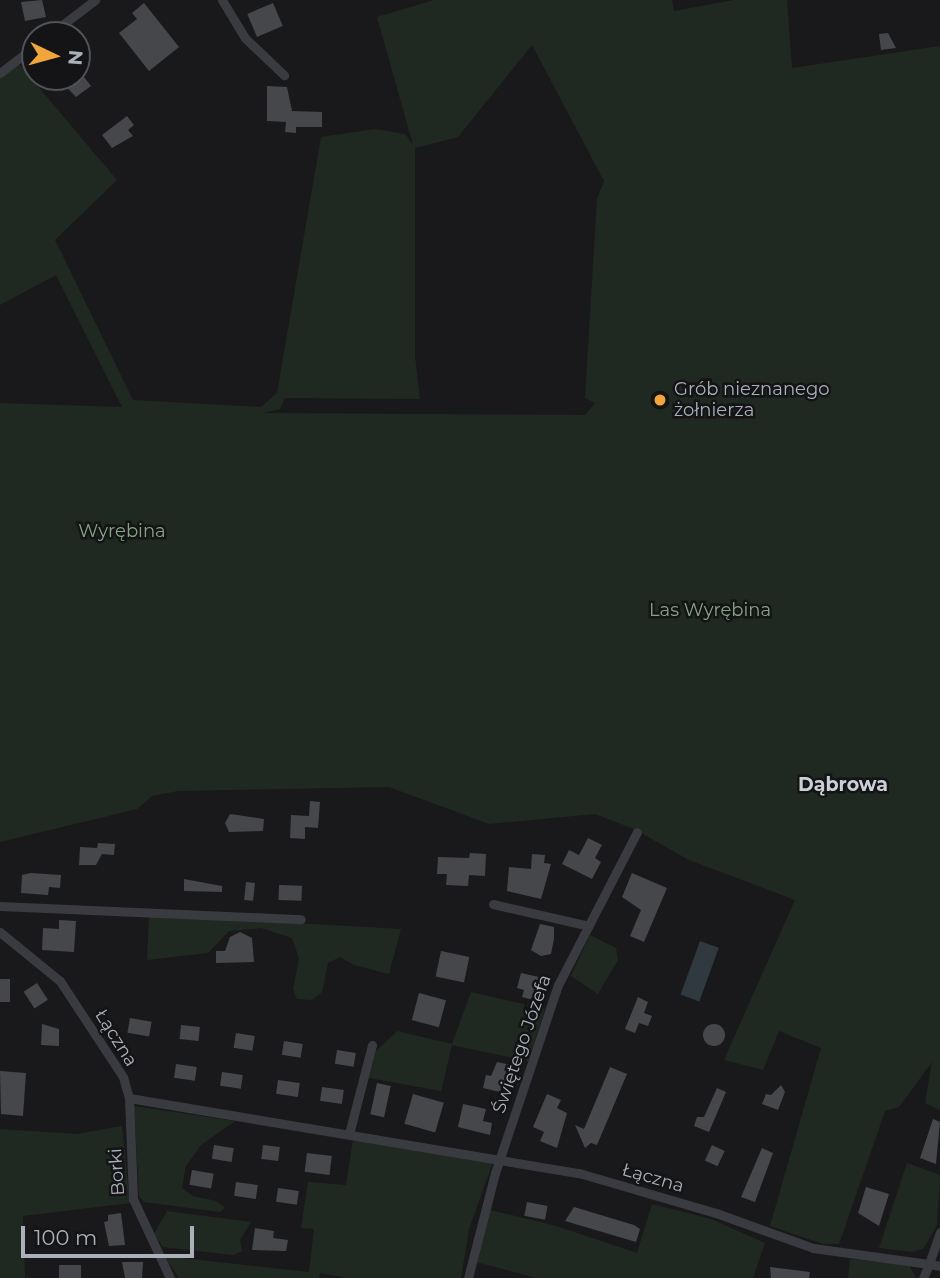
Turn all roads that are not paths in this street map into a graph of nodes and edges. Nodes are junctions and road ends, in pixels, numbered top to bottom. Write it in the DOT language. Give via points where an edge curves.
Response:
graph roads {
  1 [pos="95,0"];
  2 [pos="222,0"];
  3 [pos="68,21"];
  4 [pos="21,57"];
  5 [pos="0,73"];
  6 [pos="284,75"];
  7 [pos="638,832"];
  8 [pos="494,904"];
  9 [pos="0,906"];
  10 [pos="301,919"];
  11 [pos="585,925"];
  12 [pos="0,932"];
  13 [pos="372,1045"];
  14 [pos="129,1098"];
  15 [pos="349,1134"];
  16 [pos="499,1159"];
  17 [pos="940,1232"];
  18 [pos="929,1264"];
  19 [pos="940,1266"];
  20 [pos="170,1278"];
  21 [pos="468,1278"];
  22 [pos="923,1278"];
  1 -- 3 [label="street"];
  2 -- 6 [label="street" via="245,38"];
  4 -- 5 [label="street"];
  7 -- 11 [label="street, Świętego Józefa"];
  8 -- 11 [label="street"];
  9 -- 10 [label="street"];
  11 -- 16 [label="street, Świętego Józefa" via="558,985"];
  12 -- 14 [label="street, Łączna" via="60,981 123,1077"];
  13 -- 15 [label="street"];
  14 -- 15 [label="street, Łączna"];
  14 -- 20 [label="street, Borki" via="133,1199"];
  15 -- 16 [label="street, Łączna"];
  16 -- 18 [label="street, Łączna" via="579,1173 716,1213 813,1248"];
  16 -- 21 [label="street, Świętego Józefa"];
  17 -- 18 [label="street"];
  18 -- 19 [label="street, Łączna"];
  18 -- 22 [label="street"];
}
